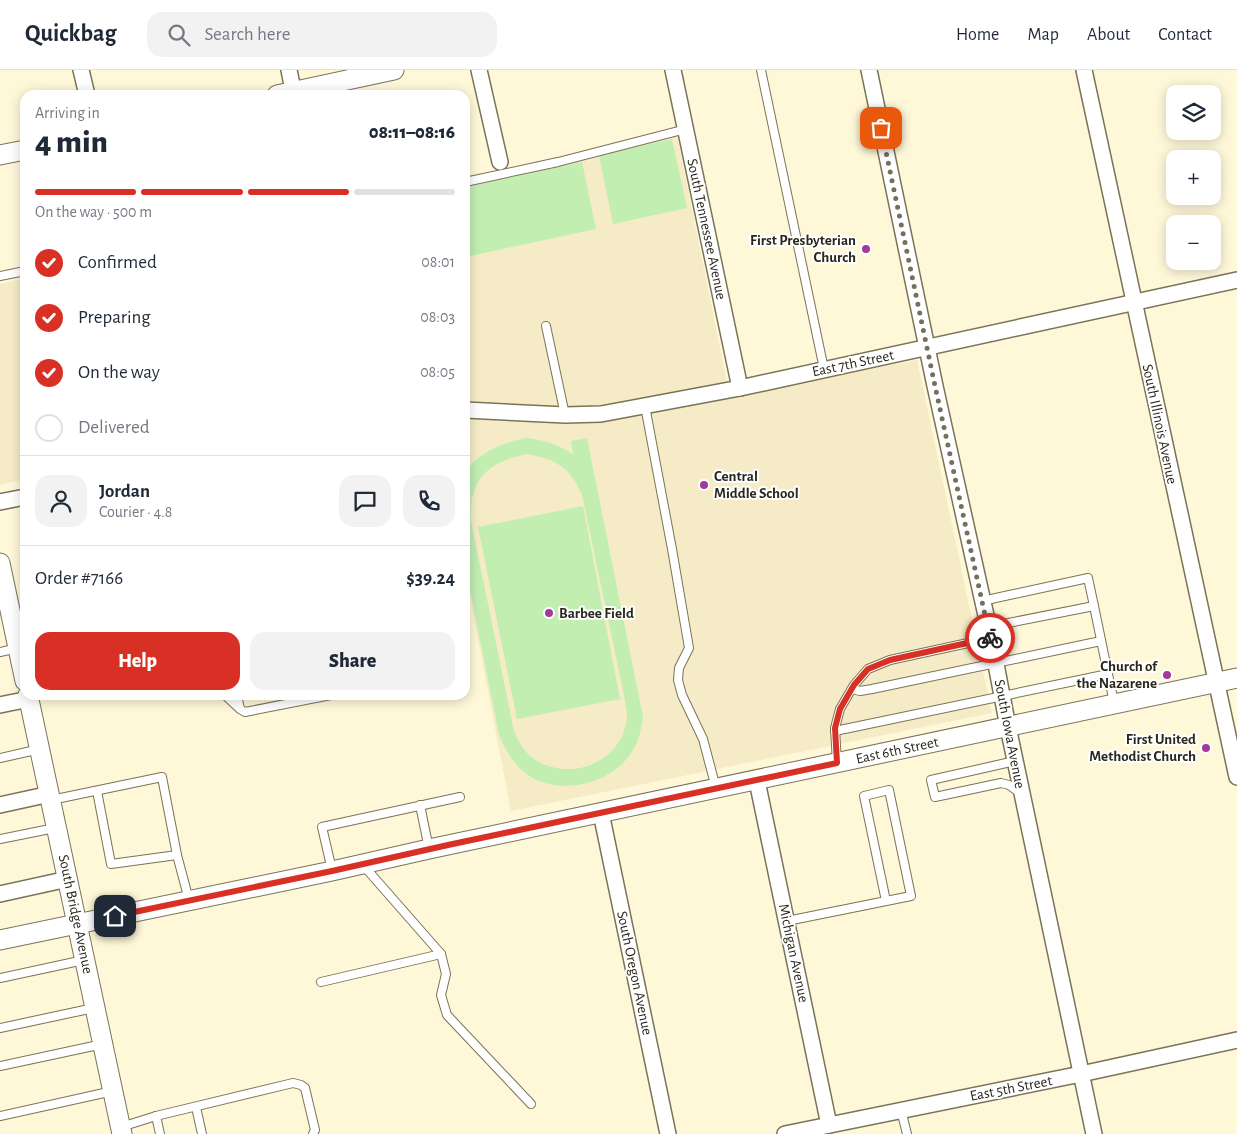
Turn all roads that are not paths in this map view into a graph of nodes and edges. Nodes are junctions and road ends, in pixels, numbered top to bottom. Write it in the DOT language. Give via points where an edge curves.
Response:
graph roads {
  1 [pos="81,70"];
  2 [pos="289,70"];
  3 [pos="480,70"];
  4 [pos="673,70"];
  5 [pos="761,70"];
  6 [pos="869,70"];
  7 [pos="1084,70"];
  8 [pos="389,71"];
  9 [pos="86,90"];
  10 [pos="288,90"];
  11 [pos="306,90"];
  12 [pos="686,129"];
  13 [pos="20,151"];
  14 [pos="0,155"];
  15 [pos="500,162"];
  16 [pos="470,181"];
  17 [pos="20,272"];
  18 [pos="0,276"];
  19 [pos="1237,280"];
  20 [pos="1134,301"];
  21 [pos="546,326"];
  22 [pos="927,346"];
  23 [pos="824,369"];
  24 [pos="740,388"];
  25 [pos="645,406"];
  26 [pos="470,410"];
  27 [pos="566,415"];
  28 [pos="20,498"];
  29 [pos="0,502"];
  30 [pos="0,563"];
  31 [pos="3,597"];
  32 [pos="982,601"];
  33 [pos="1094,606"];
  34 [pos="989,633"];
  35 [pos="1101,641"];
  36 [pos="9,650"];
  37 [pos="996,663"];
  38 [pos="1108,674"];
  39 [pos="20,675"];
  40 [pos="1237,678"];
  41 [pos="1216,683"];
  42 [pos="852,689"];
  43 [pos="20,695"];
  44 [pos="1002,696"];
  45 [pos="29,700"];
  46 [pos="230,700"];
  47 [pos="238,700"];
  48 [pos="306,700"];
  49 [pos="1114,704"];
  50 [pos="0,705"];
  51 [pos="240,709"];
  52 [pos="1008,726"];
  53 [pos="835,731"];
  54 [pos="40,749"];
  55 [pos="0,758"];
  56 [pos="1015,761"];
  57 [pos="837,763"];
  58 [pos="1237,777"];
  59 [pos="757,781"];
  60 [pos="716,789"];
  61 [pos="97,791"];
  62 [pos="1022,795"];
  63 [pos="50,797"];
  64 [pos="460,797"];
  65 [pos="0,805"];
  66 [pos="420,805"];
  67 [pos="601,813"];
  68 [pos="57,827"];
  69 [pos="0,840"];
  70 [pos="429,849"];
  71 [pos="177,856"];
  72 [pos="363,865"];
  73 [pos="332,871"];
  74 [pos="68,879"];
  75 [pos="0,894"];
  76 [pos="189,900"];
  77 [pos="886,900"];
  78 [pos="787,921"];
  79 [pos="78,924"];
  80 [pos="0,940"];
  81 [pos="441,954"];
  82 [pos="86,959"];
  83 [pos="0,978"];
  84 [pos="321,982"];
  85 [pos="96,1008"];
  86 [pos="0,1028"];
  87 [pos="1237,1040"];
  88 [pos="103,1044"];
  89 [pos="0,1066"];
  90 [pos="1081,1074"];
  91 [pos="113,1091"];
  92 [pos="531,1104"];
  93 [pos="196,1107"];
  94 [pos="902,1110"];
  95 [pos="0,1116"];
  96 [pos="156,1116"];
  97 [pos="829,1124"];
  98 [pos="121,1131"];
  99 [pos="160,1134"];
  100 [pos="202,1134"];
  101 [pos="313,1134"];
  102 [pos="668,1134"];
  103 [pos="785,1134"];
  104 [pos="906,1134"];
  105 [pos="1094,1134"];
  1 -- 9 [label="street"];
  2 -- 10 [label="street"];
  3 -- 15 [label="street"];
  4 -- 12 [label="street, South Tennessee Avenue"];
  5 -- 23 [label="lane"];
  6 -- 22 [label="street, South Iowa Avenue"];
  7 -- 20 [label="street, South Illinois Avenue"];
  8 -- 11 [label="street"];
  12 -- 16 [label="lane"];
  12 -- 24 [label="street, South Tennessee Avenue"];
  13 -- 14 [label="street"];
  17 -- 18 [label="lane"];
  19 -- 20 [label="street, East 7th Street"];
  20 -- 22 [label="street, East 7th Street"];
  20 -- 41 [label="street, South Illinois Avenue"];
  21 -- 27 [label="lane"];
  22 -- 23 [label="street, East 7th Street"];
  22 -- 32 [label="street, South Iowa Avenue"];
  23 -- 24 [label="street, East 7th Street"];
  24 -- 25 [label="street, East 7th Street"];
  25 -- 27 [label="street, East 7th Street" via="600,414"];
  25 -- 60 [label="lane" via="689,648 679,668 678,680 703,739"];
  26 -- 27 [label="street, East 7th Street"];
  28 -- 29 [label="street"];
  30 -- 31 [label="street, South Bridge Avenue"];
  31 -- 36 [label="street, South Bridge Avenue"];
  32 -- 33 [label="lane" via="1088,578"];
  32 -- 34 [label="street, South Iowa Avenue"];
  33 -- 34 [label="lane"];
  33 -- 35 [label="lane"];
  34 -- 37 [label="street, South Iowa Avenue"];
  34 -- 42 [label="lane" via="890,660 868,669"];
  35 -- 37 [label="lane"];
  35 -- 38 [label="lane"];
  36 -- 39 [label="street, South Bridge Avenue"];
  37 -- 42 [label="lane" via="872,689"];
  37 -- 44 [label="street, South Iowa Avenue"];
  38 -- 44 [label="lane"];
  38 -- 49 [label="lane"];
  40 -- 41 [label="street, East 6th Street"];
  41 -- 49 [label="street, East 6th Street"];
  41 -- 58 [label="street, South Illinois Avenue"];
  42 -- 53 [label="lane" via="840,709"];
  43 -- 50 [label="street"];
  44 -- 52 [label="street, South Iowa Avenue"];
  44 -- 53 [label="lane"];
  45 -- 54 [label="street, South Bridge Avenue"];
  46 -- 51 [label="lane"];
  47 -- 51 [label="lane"];
  48 -- 51 [label="lane" via="245,712"];
  49 -- 52 [label="street, East 6th Street"];
  52 -- 56 [label="street, South Iowa Avenue"];
  52 -- 57 [label="street, East 6th Street"];
  53 -- 57 [label="lane"];
  54 -- 55 [label="lane"];
  54 -- 63 [label="street, South Bridge Avenue"];
  56 -- 62 [label="street, South Iowa Avenue"];
  56 -- 62 [label="lane" via="932,780 936,797 1001,782"];
  57 -- 59 [label="street, East 6th Street"];
  59 -- 60 [label="street, East 6th Street"];
  59 -- 78 [label="street, Michigan Avenue"];
  60 -- 67 [label="street, East 6th Street"];
  61 -- 63 [label="lane"];
  61 -- 71 [label="lane" via="111,864"];
  61 -- 71 [label="lane" via="162,777"];
  62 -- 90 [label="street, South Iowa Avenue"];
  63 -- 65 [label="street"];
  63 -- 68 [label="street, South Bridge Avenue"];
  64 -- 66 [label="lane"];
  66 -- 70 [label="lane"];
  66 -- 73 [label="lane" via="322,827"];
  67 -- 70 [label="street, East 6th Street"];
  67 -- 102 [label="street, South Oregon Avenue"];
  68 -- 69 [label="lane"];
  68 -- 74 [label="street, South Bridge Avenue"];
  70 -- 72 [label="street, East 6th Street"];
  71 -- 76 [label="lane"];
  72 -- 73 [label="street, East 6th Street"];
  72 -- 81 [label="lane"];
  73 -- 76 [label="street, East 6th Street"];
  74 -- 75 [label="street"];
  74 -- 79 [label="street, South Bridge Avenue"];
  76 -- 79 [label="street, East 6th Street"];
  77 -- 77 [label="lane" via="911,896 889,790 864,796"];
  77 -- 78 [label="lane"];
  78 -- 97 [label="street, Michigan Avenue"];
  79 -- 80 [label="street, East 6th Street"];
  79 -- 82 [label="street, South Bridge Avenue"];
  81 -- 84 [label="lane"];
  81 -- 92 [label="lane" via="446,974 441,995 447,1015"];
  82 -- 83 [label="lane"];
  82 -- 85 [label="street, South Bridge Avenue"];
  85 -- 86 [label="lane"];
  85 -- 88 [label="street, South Bridge Avenue"];
  87 -- 90 [label="street, East 5th Street"];
  88 -- 89 [label="lane"];
  88 -- 91 [label="street, South Bridge Avenue"];
  90 -- 94 [label="street, East 5th Street"];
  90 -- 105 [label="street, South Iowa Avenue"];
  91 -- 95 [label="lane"];
  91 -- 98 [label="street, South Bridge Avenue"];
  93 -- 96 [label="lane"];
  93 -- 100 [label="lane"];
  93 -- 101 [label="lane" via="293,1083 305,1088 315,1130"];
  94 -- 97 [label="street, East 5th Street"];
  94 -- 104 [label="lane"];
  96 -- 98 [label="lane"];
  96 -- 99 [label="lane"];
  97 -- 103 [label="street, East 5th Street"];
}
